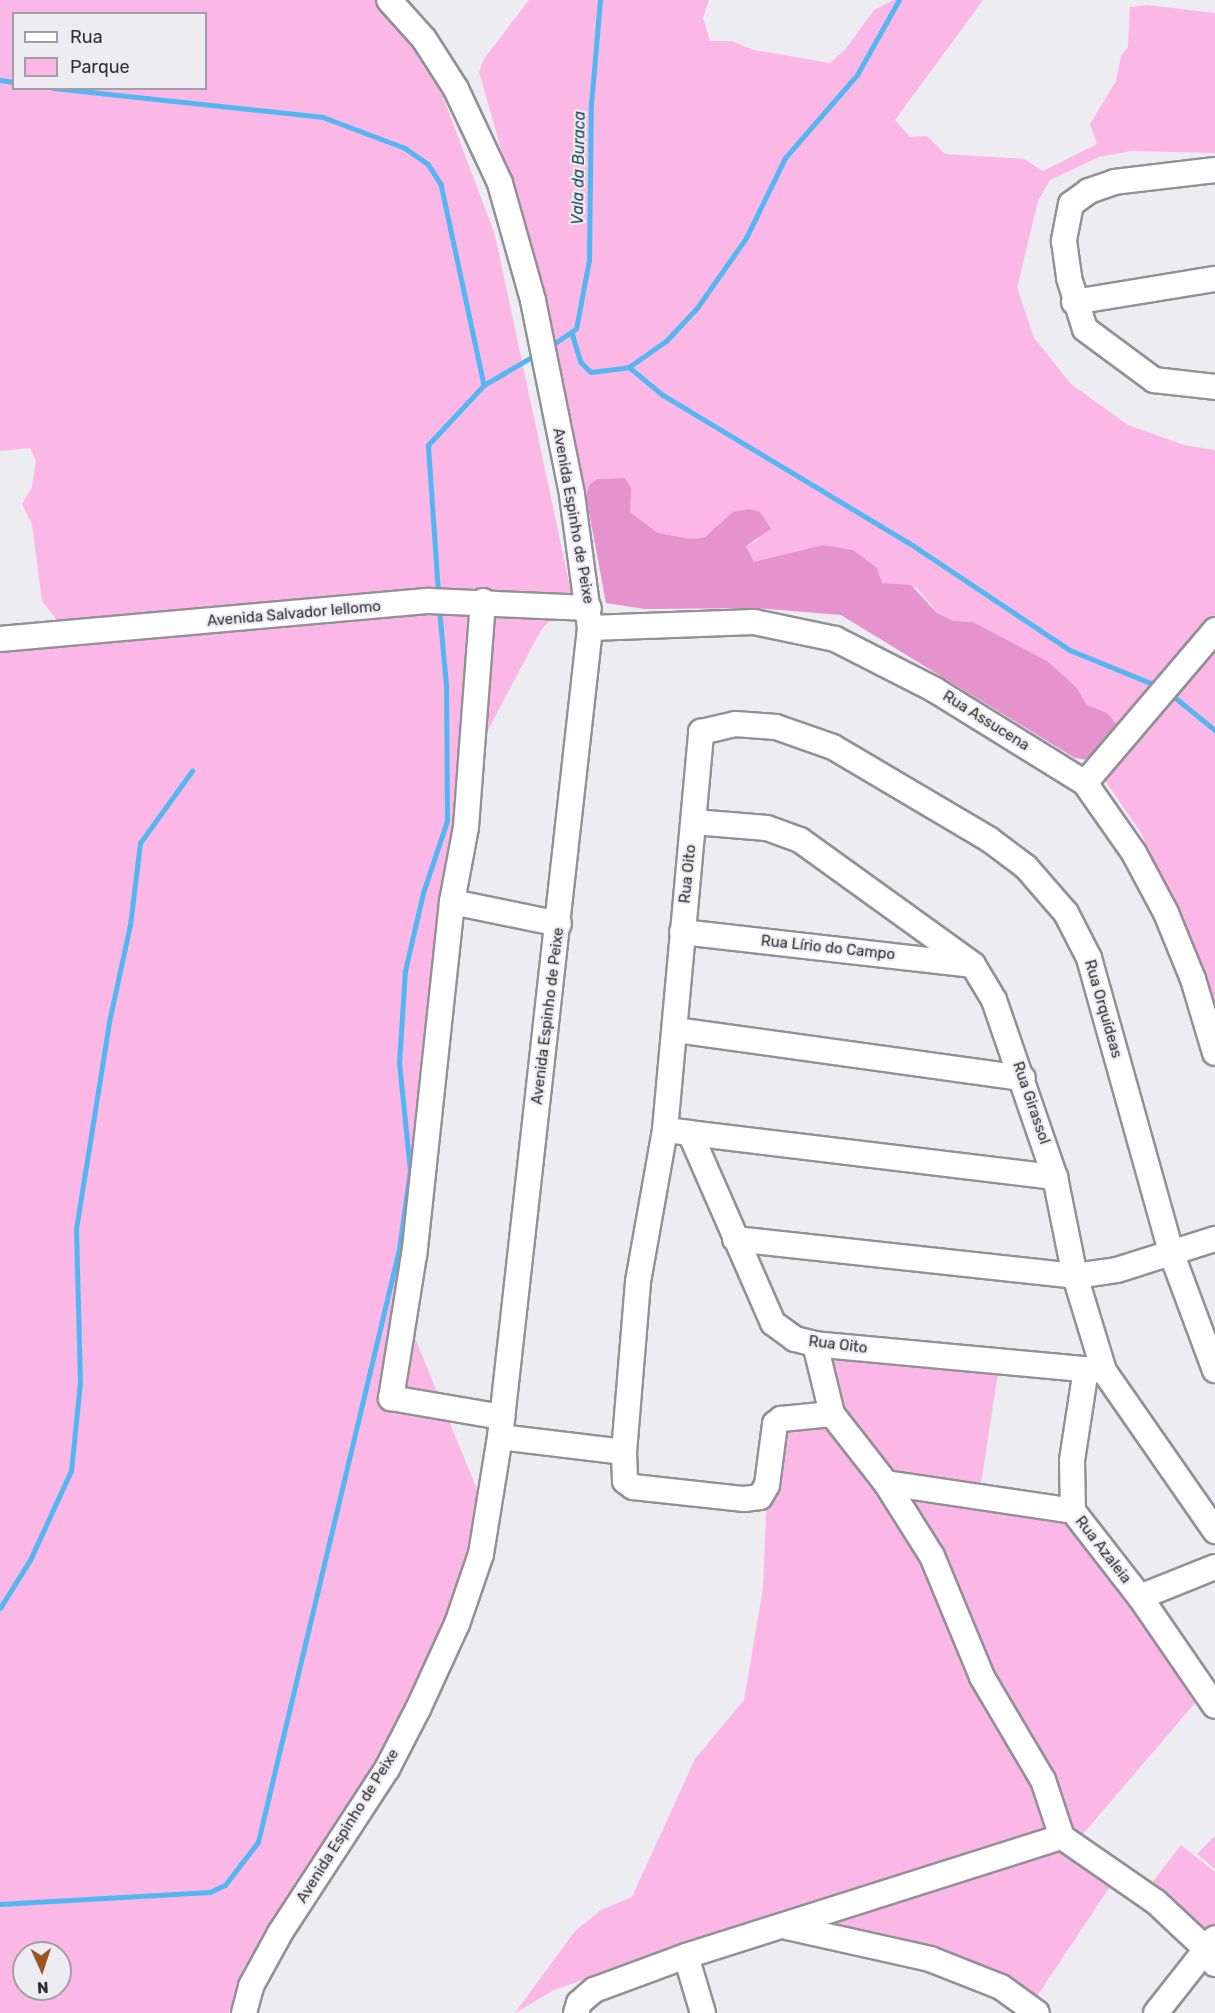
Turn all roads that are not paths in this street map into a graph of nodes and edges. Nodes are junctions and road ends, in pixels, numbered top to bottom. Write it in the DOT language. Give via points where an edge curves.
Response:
graph roads {
  1 [pos="389,0"];
  2 [pos="1215,170"];
  3 [pos="1215,279"];
  4 [pos="1074,302"];
  5 [pos="1215,387"];
  6 [pos="483,602"];
  7 [pos="590,618"];
  8 [pos="1215,630"];
  9 [pos="0,639"];
  10 [pos="698,760"];
  11 [pos="1086,783"];
  12 [pos="694,822"];
  13 [pos="452,902"];
  14 [pos="559,924"];
  15 [pos="682,932"];
  16 [pos="973,965"];
  17 [pos="676,1030"];
  18 [pos="1215,1053"];
  19 [pos="1023,1078"];
  20 [pos="665,1130"];
  21 [pos="690,1133"];
  22 [pos="1055,1177"];
  23 [pos="735,1239"];
  24 [pos="1215,1239"];
  25 [pos="1171,1252"];
  26 [pos="1075,1276"];
  27 [pos="815,1344"];
  28 [pos="1095,1370"];
  29 [pos="1215,1370"];
  30 [pos="832,1414"];
  31 [pos="501,1427"];
  32 [pos="624,1452"];
  33 [pos="886,1483"];
  34 [pos="1073,1511"];
  35 [pos="1215,1531"];
  36 [pos="1215,1567"];
  37 [pos="1140,1597"];
  38 [pos="1215,1706"];
  39 [pos="1062,1837"];
  40 [pos="783,1927"];
  41 [pos="1212,1950"];
  42 [pos="686,1956"];
  43 [pos="244,2013"];
  44 [pos="576,2013"];
  45 [pos="704,2013"];
  46 [pos="1037,2013"];
  47 [pos="1156,2013"];
  1 -- 7 [label="street, Avenida Espinho de Peixe" via="424,39 456,89 500,183 533,300 572,494"];
  2 -- 4 [label="street" via="1115,182 1089,191 1071,204 1066,260"];
  3 -- 4 [label="street"];
  4 -- 5 [label="street" via="1085,329 1154,380"];
  6 -- 7 [label="street, Avenida Salvador Iellomo"];
  6 -- 9 [label="street, Avenida Salvador Iellomo" via="439,601"];
  6 -- 13 [label="street" via="466,827"];
  7 -- 11 [label="street, Rua Assucena" via="754,622 836,639 935,690"];
  7 -- 14 [label="street, Avenida Espinho de Peixe"];
  8 -- 11 [label="street"];
  10 -- 12 [label="street, Rua Oito"];
  10 -- 25 [label="street, Rua Orquídeas" via="701,732 716,727 754,725 797,731 885,775 1026,867 1066,913 1089,958"];
  11 -- 18 [label="street, Rua Assucena" via="1134,853 1166,913 1193,979"];
  12 -- 15 [label="street, Rua Oito"];
  12 -- 16 [label="street, Rua Girassol" via="767,828 800,840"];
  13 -- 14 [label="street"];
  13 -- 31 [label="street" via="414,1255 391,1398"];
  14 -- 31 [label="street, Avenida Espinho de Peixe"];
  15 -- 16 [label="street, Rua Lírio do Campo"];
  15 -- 17 [label="street, Rua Oito"];
  16 -- 19 [label="street, Rua Girassol" via="994,1000"];
  17 -- 19 [label="street"];
  17 -- 20 [label="street, Rua Oito"];
  19 -- 22 [label="street, Rua Girassol"];
  20 -- 21 [label="street"];
  20 -- 32 [label="street, Rua Oito" via="638,1282"];
  21 -- 22 [label="street"];
  21 -- 23 [label="street, Rua Oito"];
  22 -- 26 [label="street, Rua Girassol"];
  23 -- 26 [label="street"];
  23 -- 27 [label="street, Rua Oito" via="773,1323 795,1339"];
  24 -- 25 [label="street"];
  25 -- 26 [label="street" via="1117,1270"];
  25 -- 29 [label="street, Rua Orquídeas"];
  26 -- 28 [label="street, Rua Girassol"];
  27 -- 28 [label="street, Rua Oito"];
  27 -- 30 [label="street"];
  28 -- 34 [label="street, Rua Azaleia" via="1072,1461"];
  28 -- 35 [label="street, Rua Girassol"];
  30 -- 32 [label="street, Rua Oito" via="781,1419 775,1424 767,1485 760,1497 744,1499 633,1487 623,1474"];
  30 -- 33 [label="street"];
  31 -- 32 [label="street"];
  31 -- 43 [label="street, Avenida Espinho de Peixe" via="481,1554 435,1675 387,1769 280,1933 251,1986"];
  33 -- 34 [label="street"];
  33 -- 39 [label="street" via="932,1556 982,1677 1042,1780"];
  34 -- 37 [label="street, Rua Azaleia"];
  36 -- 37 [label="street"];
  37 -- 38 [label="street, Rua Azaleia"];
  39 -- 40 [label="street"];
  39 -- 41 [label="street" via="1156,1902"];
  40 -- 42 [label="street"];
  40 -- 46 [label="street" via="930,1959 1001,1987"];
  41 -- 47 [label="street"];
  42 -- 44 [label="street" via="594,1990 579,2003"];
  42 -- 45 [label="street"];
}
